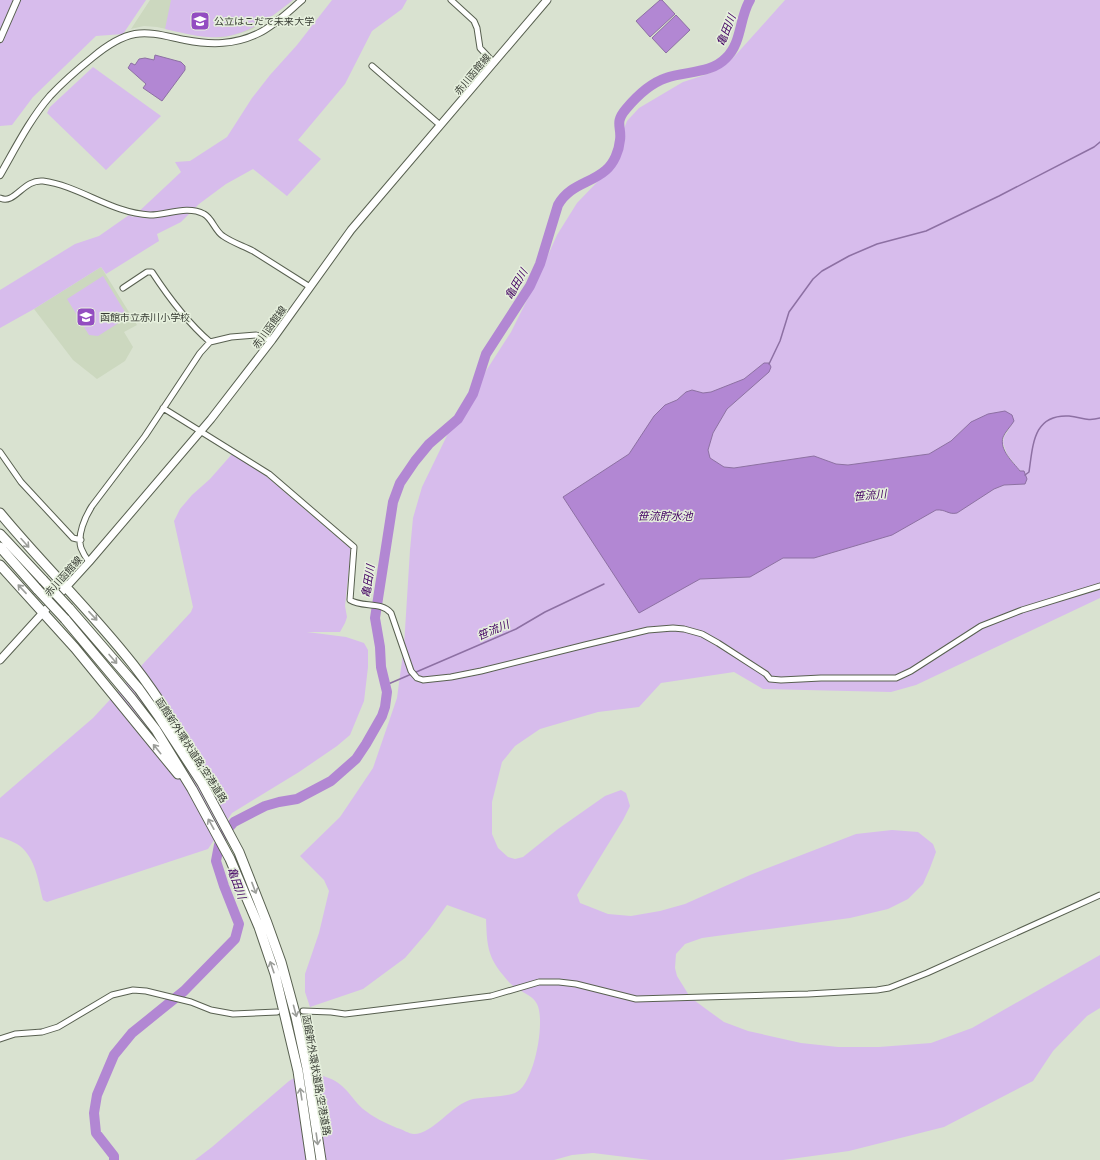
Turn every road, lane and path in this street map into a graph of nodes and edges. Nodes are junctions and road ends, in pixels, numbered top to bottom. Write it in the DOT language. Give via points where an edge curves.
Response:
graph roads {
  1 [pos="17,0"];
  2 [pos="302,0"];
  3 [pos="451,0"];
  4 [pos="547,0"];
  5 [pos="0,40"];
  6 [pos="494,63"];
  7 [pos="372,66"];
  8 [pos="440,125"];
  9 [pos="0,175"];
  10 [pos="0,198"];
  11 [pos="310,287"];
  12 [pos="123,288"];
  13 [pos="272,340"];
  14 [pos="210,342"];
  15 [pos="163,408"];
  16 [pos="201,432"];
  17 [pos="0,452"];
  18 [pos="0,513"];
  19 [pos="0,534"];
  20 [pos="81,540"];
  21 [pos="0,547"];
  22 [pos="89,562"];
  23 [pos="0,565"];
  24 [pos="1100,586"];
  25 [pos="66,587"];
  26 [pos="44,612"];
  27 [pos="0,660"];
  28 [pos="202,782"];
  29 [pos="192,789"];
  30 [pos="1100,895"];
  31 [pos="303,1011"];
  32 [pos="277,1012"];
  33 [pos="0,1039"];
  34 [pos="311,1160"];
  35 [pos="321,1160"];
  1 -- 5 [label="street"];
  2 -- 9 [label="street" via="260,33 246,39 217,44 147,34 126,36 114,42 82,66 50,97"];
  3 -- 6 [label="street" via="474,21 480,48"];
  4 -- 6 [label="main road, 赤川函館線"];
  6 -- 8 [label="main road, 赤川函館線"];
  7 -- 8 [label="street"];
  8 -- 11 [label="main road, 赤川函館線" via="351,230"];
  10 -- 11 [label="street" via="8,199 27,184 42,181 77,190 98,201 128,211 150,215 190,210 204,214 222,235"];
  11 -- 13 [label="main road, 赤川函館線"];
  12 -- 14 [label="street" via="147,272 152,272 166,294 195,329"];
  13 -- 14 [label="street" via="256,335 231,336"];
  13 -- 16 [label="main road, 赤川函館線"];
  14 -- 15 [label="street"];
  15 -- 16 [label="street"];
  15 -- 20 [label="street" via="92,506 83,524"];
  16 -- 22 [label="main road, 赤川函館線"];
  16 -- 24 [label="street" via="269,474 354,547 350,600 389,610 411,671 423,680 458,676 648,630 673,628 702,634 770,678 896,678 911,672 981,626 1022,610"];
  17 -- 20 [label="street" via="27,488 73,538"];
  18 -- 25 [label="highway, one-way"];
  19 -- 28 [label="highway, 函館新外環状道路;空港道路, one-way, bridge" via="139,689"];
  20 -- 22 [label="street" via="81,547"];
  21 -- 29 [label="highway, 函館新外環状道路;空港道路, bridge" via="132,699 156,730"];
  22 -- 25 [label="main road, 赤川函館線"];
  26 -- 23 [label="highway, one-way"];
  25 -- 26 [label="main road, 赤川函館線"];
  25 -- 28 [label="highway, one-way" via="104,628 166,711 184,742"];
  26 -- 27 [label="main road, 赤川函館線"];
  29 -- 26 [label="highway, one-way"];
  28 -- 35 [label="highway, 函館新外環状道路;空港道路, one-way" via="239,852 281,962 307,1068"];
  34 -- 29 [label="highway, 函館新外環状道路;空港道路, one-way" via="298,1071 275,974 230,858"];
  30 -- 31 [label="street" via="927,973 877,990 636,999 576,984 539,982 492,996 370,1011 345,1014"];
  32 -- 33 [label="street" via="233,1014 146,991 133,990 112,995 50,1031 15,1034"];
}
